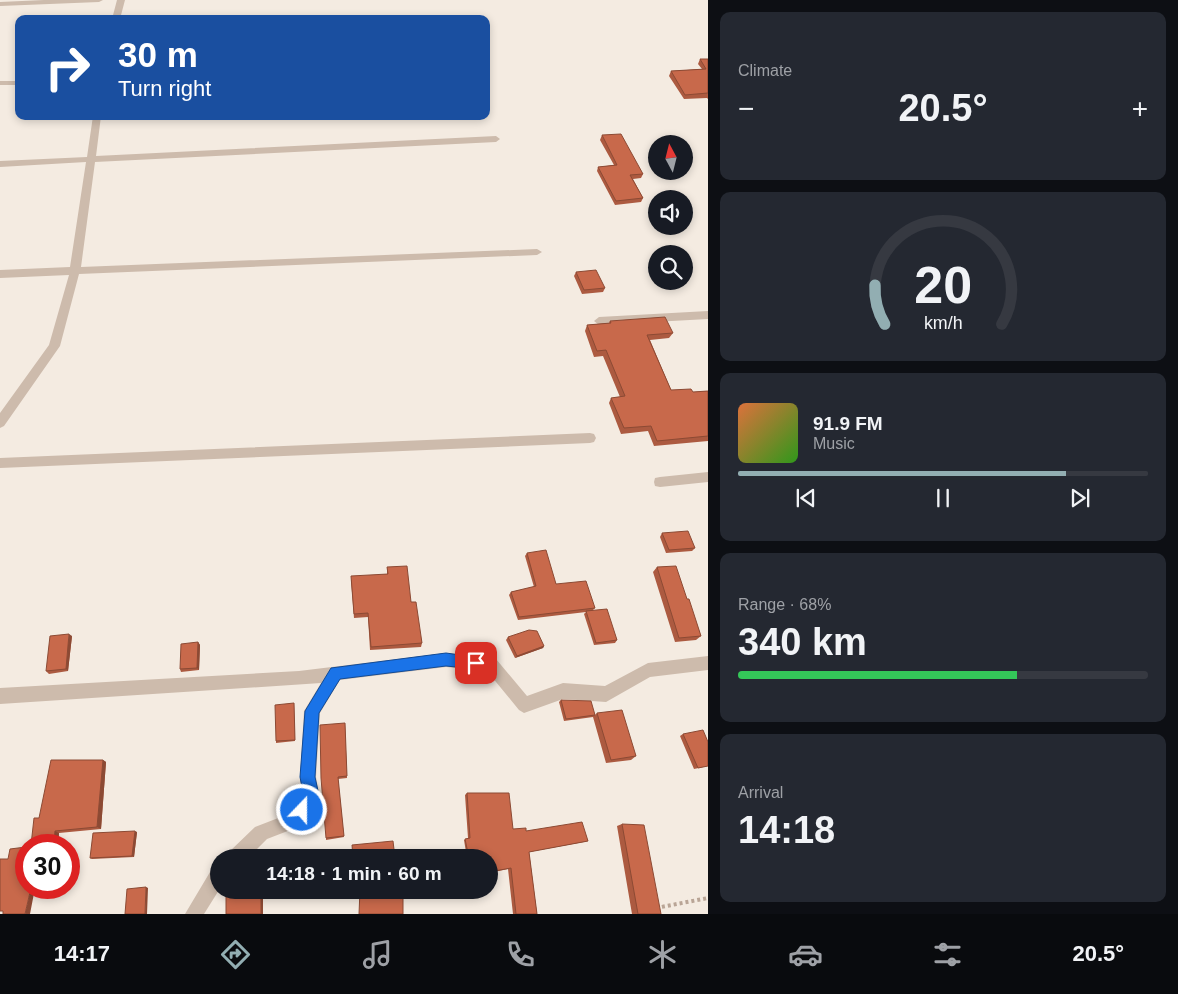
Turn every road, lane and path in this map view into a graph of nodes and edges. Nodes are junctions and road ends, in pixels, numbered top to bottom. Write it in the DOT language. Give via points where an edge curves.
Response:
graph roads {
  1 [pos="99,0"];
  2 [pos="121,0"];
  3 [pos="0,4"];
  4 [pos="117,15"];
  5 [pos="0,83"];
  6 [pos="15,83"];
  7 [pos="96,120"];
  8 [pos="496,139"];
  9 [pos="89,160"];
  10 [pos="0,164"];
  11 [pos="537,252"];
  12 [pos="75,271"];
  13 [pos="0,274"];
  14 [pos="708,315"];
  15 [pos="599,321"];
  16 [pos="0,423"];
  17 [pos="590,438"];
  18 [pos="0,463"];
  19 [pos="708,476"];
  20 [pos="660,482"];
  21 [pos="708,663"];
  22 [pos="336,673"];
  23 [pos="0,696"];
  24 [pos="245,849"];
  25 [pos="210,887"];
  26 [pos="708,898"];
  27 [pos="646,910"];
  28 [pos="194,914"];
  1 -- 3 [label="street"];
  2 -- 4 [label="street"];
  5 -- 6 [label="street"];
  7 -- 9 [label="street"];
  8 -- 9 [label="street"];
  9 -- 10 [label="street"];
  9 -- 12 [label="street"];
  11 -- 12 [label="street"];
  12 -- 13 [label="street"];
  12 -- 16 [label="street" via="54,346"];
  14 -- 15 [label="street"];
  17 -- 18 [label="street"];
  19 -- 20 [label="street"];
  21 -- 22 [label="street" via="648,670 606,694 563,691 524,705 492,664 446,660"];
  22 -- 23 [label="street"];
  22 -- 24 [label="street" via="312,711 308,777 312,800 292,821 261,834"];
  25 -- 28 [label="street"];
  26 -- 27 [label="path"];
}
